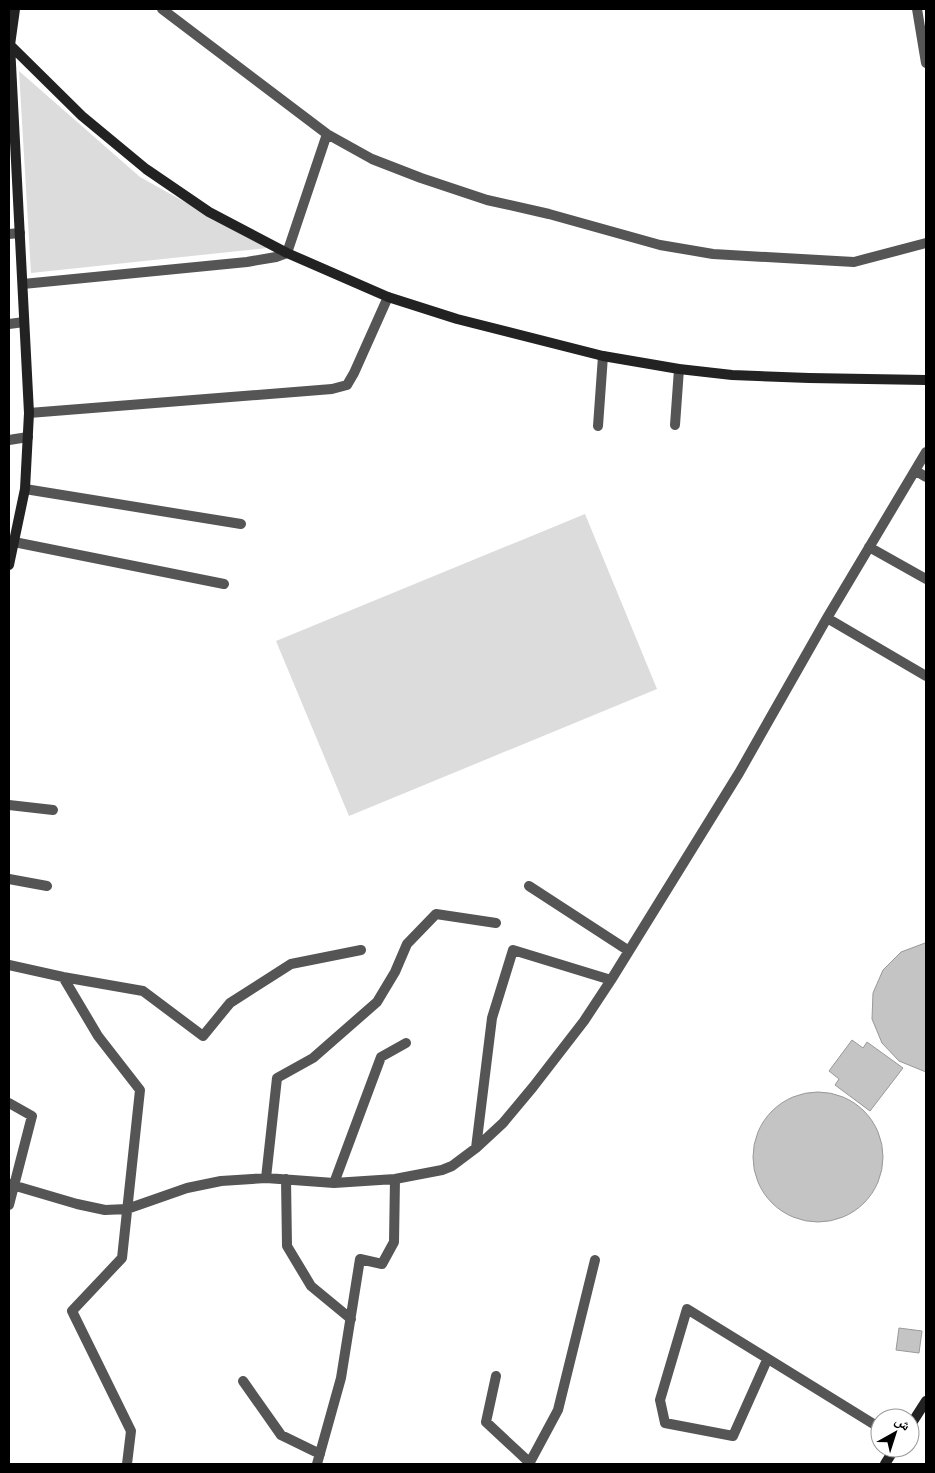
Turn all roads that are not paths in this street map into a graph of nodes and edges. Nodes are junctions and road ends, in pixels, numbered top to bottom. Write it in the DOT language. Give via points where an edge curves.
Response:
graph roads {
  1 [pos="15,9"];
  2 [pos="162,9"];
  3 [pos="917,9"];
  4 [pos="9,44"];
  5 [pos="926,63"];
  6 [pos="327,134"];
  7 [pos="12,148"];
  8 [pos="20,233"];
  9 [pos="9,234"];
  10 [pos="926,243"];
  11 [pos="287,253"];
  12 [pos="22,284"];
  13 [pos="388,297"];
  14 [pos="24,322"];
  15 [pos="9,324"];
  16 [pos="602,356"];
  17 [pos="679,369"];
  18 [pos="926,380"];
  19 [pos="29,413"];
  20 [pos="675,425"];
  21 [pos="598,426"];
  22 [pos="28,437"];
  23 [pos="9,440"];
  24 [pos="926,452"];
  25 [pos="916,471"];
  26 [pos="926,477"];
  27 [pos="25,489"];
  28 [pos="241,524"];
  29 [pos="14,542"];
  30 [pos="869,546"];
  31 [pos="9,565"];
  32 [pos="926,579"];
  33 [pos="224,584"];
  34 [pos="826,618"];
  35 [pos="926,676"];
  36 [pos="9,806"];
  37 [pos="53,810"];
  38 [pos="9,879"];
  39 [pos="47,886"];
  40 [pos="529,886"];
  41 [pos="496,923"];
  42 [pos="361,950"];
  43 [pos="628,951"];
  44 [pos="9,965"];
  45 [pos="64,977"];
  46 [pos="611,980"];
  47 [pos="406,1043"];
  48 [pos="9,1103"];
  49 [pos="476,1148"];
  50 [pos="266,1178"];
  51 [pos="286,1179"];
  52 [pos="395,1180"];
  53 [pos="334,1184"];
  54 [pos="11,1185"];
  55 [pos="9,1205"];
  56 [pos="128,1209"];
  57 [pos="595,1260"];
  58 [pos="351,1319"];
  59 [pos="767,1360"];
  60 [pos="496,1376"];
  61 [pos="243,1381"];
  62 [pos="870,1422"];
  63 [pos="318,1459"];
  64 [pos="127,1464"];
  65 [pos="530,1464"];
  1 -- 4 [label="street"];
  2 -- 6 [label="street"];
  3 -- 5 [label="street"];
  4 -- 7 [label="street"];
  4 -- 11 [label="street" via="82,116 146,169 209,212"];
  6 -- 10 [label="street" via="372,159 421,178 487,200 660,246 713,254 854,262"];
  6 -- 11 [label="street"];
  7 -- 8 [label="street"];
  8 -- 9 [label="street"];
  8 -- 12 [label="street"];
  11 -- 12 [label="street" via="247,262"];
  11 -- 13 [label="street"];
  12 -- 14 [label="street"];
  13 -- 16 [label="street" via="457,319"];
  13 -- 19 [label="street" via="347,385 322,390"];
  14 -- 15 [label="street"];
  14 -- 19 [label="street"];
  16 -- 17 [label="street"];
  16 -- 21 [label="street"];
  17 -- 18 [label="street" via="732,375"];
  17 -- 20 [label="street"];
  19 -- 22 [label="street"];
  22 -- 23 [label="street"];
  22 -- 27 [label="street"];
  24 -- 25 [label="street"];
  25 -- 26 [label="street"];
  25 -- 30 [label="street"];
  27 -- 28 [label="street"];
  27 -- 29 [label="street"];
  29 -- 31 [label="street"];
  29 -- 33 [label="street"];
  30 -- 32 [label="street"];
  30 -- 34 [label="street"];
  34 -- 35 [label="street"];
  34 -- 43 [label="street" via="739,773"];
  36 -- 37 [label="street"];
  38 -- 39 [label="street"];
  40 -- 43 [label="street"];
  41 -- 50 [label="street" via="436,914 407,944 377,1002 313,1058 277,1078"];
  42 -- 45 [label="street" via="291,964 230,1003 203,1036 143,992"];
  43 -- 46 [label="street"];
  44 -- 45 [label="street"];
  45 -- 56 [label="street" via="98,1036 140,1090"];
  46 -- 49 [label="street" via="533,1087 503,1123"];
  46 -- 49 [label="street" via="512,950 492,1018"];
  47 -- 53 [label="street" via="381,1057"];
  48 -- 54 [label="street" via="32,1116"];
  49 -- 52 [label="street" via="442,1170"];
  50 -- 51 [label="street"];
  50 -- 56 [label="street" via="221,1181 187,1188"];
  51 -- 53 [label="street"];
  51 -- 58 [label="street" via="287,1246 312,1286"];
  52 -- 53 [label="street"];
  52 -- 58 [label="street" via="394,1242 382,1264 360,1260"];
  54 -- 55 [label="street"];
  54 -- 56 [label="street" via="105,1210"];
  56 -- 64 [label="street" via="122,1258 72,1311 131,1431"];
  57 -- 65 [label="street" via="558,1410"];
  58 -- 63 [label="street" via="341,1378"];
  59 -- 59 [label="street" via="686,1309 660,1400 665,1423 732,1436"];
  59 -- 62 [label="street"];
  60 -- 65 [label="street" via="486,1422"];
  61 -- 63 [label="street" via="281,1435"];
}
